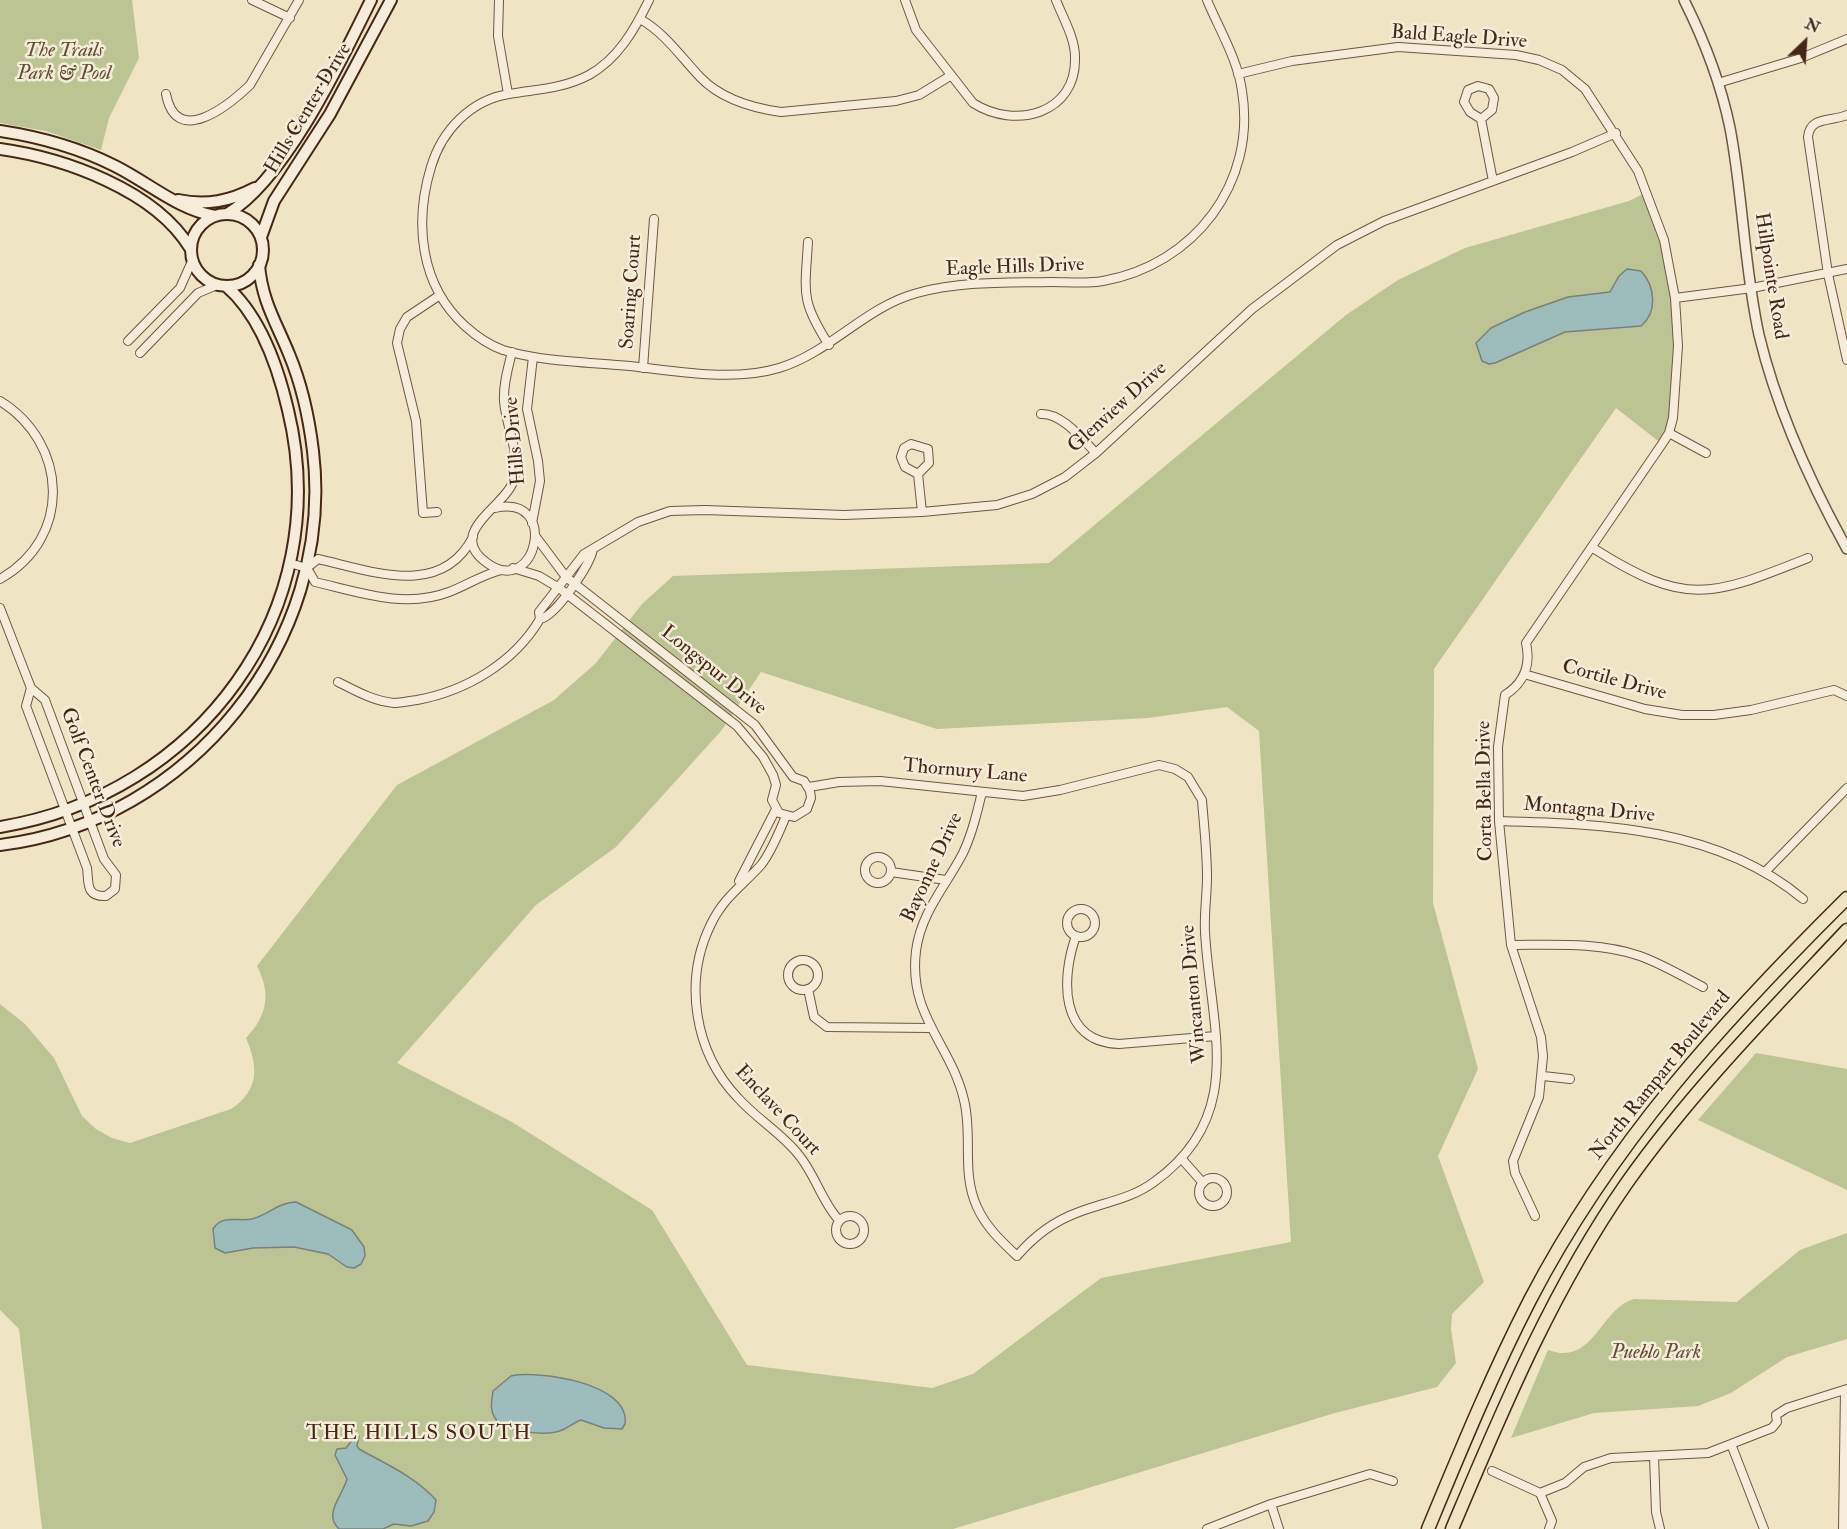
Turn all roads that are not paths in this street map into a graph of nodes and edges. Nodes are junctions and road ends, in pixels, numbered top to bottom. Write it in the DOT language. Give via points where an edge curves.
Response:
graph roads {
  1 [pos="252,0"];
  2 [pos="299,0"];
  3 [pos="371,0"];
  4 [pos="391,0"];
  5 [pos="499,0"];
  6 [pos="649,0"];
  7 [pos="904,0"];
  8 [pos="1056,0"];
  9 [pos="1207,0"];
  10 [pos="1684,0"];
  11 [pos="290,18"];
  12 [pos="640,19"];
  13 [pos="1847,39"];
  14 [pos="1238,74"];
  15 [pos="950,76"];
  16 [pos="1718,83"];
  17 [pos="166,94"];
  18 [pos="508,94"];
  19 [pos="1847,116"];
  20 [pos="1481,119"];
  21 [pos="0,131"];
  22 [pos="1616,133"];
  23 [pos="0,149"];
  24 [pos="1493,182"];
  25 [pos="263,183"];
  26 [pos="170,198"];
  27 [pos="227,214"];
  28 [pos="214,216"];
  29 [pos="654,219"];
  30 [pos="261,237"];
  31 [pos="808,242"];
  32 [pos="190,248"];
  33 [pos="192,261"];
  34 [pos="259,265"];
  35 [pos="1847,269"];
  36 [pos="1828,274"];
  37 [pos="222,285"];
  38 [pos="1752,288"];
  39 [pos="440,295"];
  40 [pos="1675,298"];
  41 [pos="128,341"];
  42 [pos="829,345"];
  43 [pos="512,352"];
  44 [pos="140,353"];
  45 [pos="534,357"];
  46 [pos="1847,360"];
  47 [pos="643,368"];
  48 [pos="0,401"];
  49 [pos="1041,414"];
  50 [pos="1669,433"];
  51 [pos="1096,453"];
  52 [pos="1706,453"];
  53 [pos="918,474"];
  54 [pos="495,508"];
  55 [pos="437,512"];
  56 [pos="922,512"];
  57 [pos="532,523"];
  58 [pos="474,536"];
  59 [pos="536,537"];
  60 [pos="1593,548"];
  61 [pos="593,549"];
  62 [pos="1847,549"];
  63 [pos="1808,558"];
  64 [pos="289,563"];
  65 [pos="307,568"];
  66 [pos="509,569"];
  67 [pos="566,577"];
  68 [pos="0,579"];
  69 [pos="574,583"];
  70 [pos="559,588"];
  71 [pos="566,594"];
  72 [pos="0,608"];
  73 [pos="540,619"];
  74 [pos="1524,674"];
  75 [pos="338,682"];
  76 [pos="31,688"];
  77 [pos="1847,696"];
  78 [pos="1184,774"];
  79 [pos="809,787"];
  80 [pos="1847,788"];
  81 [pos="982,792"];
  82 [pos="84,805"];
  83 [pos="776,809"];
  84 [pos="65,812"];
  85 [pos="786,816"];
  86 [pos="90,821"];
  87 [pos="1499,821"];
  88 [pos="0,827"];
  89 [pos="72,829"];
  90 [pos="0,845"];
  91 [pos="1766,871"];
  92 [pos="891,872"];
  93 [pos="946,880"];
  94 [pos="736,887"];
  95 [pos="1847,898"];
  96 [pos="1803,899"];
  97 [pos="1847,930"];
  98 [pos="1076,936"];
  99 [pos="1510,945"];
  100 [pos="1703,987"];
  101 [pos="808,989"];
  102 [pos="930,1028"];
  103 [pos="1216,1036"];
  104 [pos="1543,1076"];
  105 [pos="1570,1078"];
  106 [pos="1181,1158"];
  107 [pos="1609,1170"];
  108 [pos="1203,1183"];
  109 [pos="1627,1183"];
  110 [pos="1535,1216"];
  111 [pos="839,1220"];
  112 [pos="1017,1256"];
  113 [pos="1846,1390"];
  114 [pos="1731,1444"];
  115 [pos="1654,1456"];
  116 [pos="1492,1471"];
  117 [pos="1393,1481"];
  118 [pos="1540,1493"];
  119 [pos="1271,1504"];
  120 [pos="1207,1529"];
  121 [pos="1279,1529"];
  122 [pos="1428,1529"];
  123 [pos="1452,1529"];
  124 [pos="1549,1529"];
  125 [pos="1660,1529"];
  126 [pos="1764,1529"];
  127 [pos="1843,1529"];
  1 -- 11 [label="street"];
  2 -- 11 [label="street"];
  3 -- 25 [label="main road, Hills Center Drive" via="328,81"];
  4 -- 30 [label="main road, Hills Center Drive" via="330,114 274,201"];
  5 -- 18 [label="street" via="498,36"];
  6 -- 12 [label="street, Eagle Hills Drive"];
  7 -- 15 [label="street" via="916,30"];
  8 -- 15 [label="street" via="1076,57 1069,84 1051,105 1026,116 999,116 973,103"];
  9 -- 14 [label="street, Eagle Hills Drive"];
  10 -- 16 [label="street, Hillpointe Road"];
  11 -- 17 [label="street" via="250,85 205,119 182,119 168,108"];
  12 -- 15 [label="street" via="658,29 702,79 720,93 762,109 781,112 896,101 919,96"];
  12 -- 18 [label="street, Eagle Hills Drive" via="621,48 592,73 560,88"];
  13 -- 16 [label="street" via="1801,58"];
  14 -- 22 [label="street, Bald Eagle Drive" via="1292,61 1398,47 1515,55 1539,60 1570,76 1585,89"];
  14 -- 42 [label="street, Eagle Hills Drive" via="1245,129 1237,168 1222,202 1198,234 1172,256 1139,273 1100,282 963,283 909,295 877,310"];
  16 -- 38 [label="street, Hillpointe Road" via="1730,127"];
  18 -- 39 [label="street, Eagle Hills Drive" via="486,101 452,127 431,167 422,211 422,234 427,266"];
  19 -- 36 [label="street" via="1814,123 1808,129"];
  20 -- 20 [label="street" via="1470,112 1464,100 1468,90 1478,86 1489,89 1494,98 1492,110"];
  20 -- 24 [label="street"];
  21 -- 26 [label="main road" via="87,153"];
  22 -- 24 [label="street, Glenview Drive"];
  22 -- 40 [label="street, Bald Eagle Drive" via="1647,192 1664,240"];
  23 -- 32 [label="main road" via="58,162 116,186 166,219 179,230"];
  24 -- 51 [label="street, Glenview Drive" via="1384,221 1337,245 1252,309"];
  25 -- 26 [label="main road" via="240,196 218,202"];
  25 -- 27 [label="main road, Hills Center Drive" via="244,204"];
  26 -- 28 [label="main road" via="187,209"];
  27 -- 28 [label="main road"];
  27 -- 30 [label="main road" via="247,220"];
  28 -- 32 [label="main road" via="199,227"];
  29 -- 47 [label="street, Soaring Court"];
  30 -- 34 [label="main road" via="263,252"];
  31 -- 42 [label="street" via="805,295 810,316"];
  32 -- 33 [label="main road"];
  33 -- 37 [label="main road" via="200,274"];
  33 -- 41 [label="street" via="180,288"];
  34 -- 37 [label="main road" via="244,281"];
  34 -- 65 [label="main road" via="263,298 296,371 311,435 315,495"];
  35 -- 36 [label="street"];
  36 -- 38 [label="street"];
  36 -- 46 [label="street"];
  37 -- 44 [label="street" via="198,293"];
  37 -- 64 [label="main road" via="245,306 264,342 290,417 297,487"];
  38 -- 40 [label="street"];
  38 -- 62 [label="street, Hillpointe Road" via="1759,333 1775,389 1814,487"];
  39 -- 43 [label="street, Eagle Hills Drive" via="475,335"];
  39 -- 55 [label="street" via="407,317 397,342 416,421 423,513"];
  40 -- 50 [label="street" via="1676,386"];
  42 -- 47 [label="street, Eagle Hills Drive" via="777,369 751,373"];
  43 -- 45 [label="street, Eagle Hills Drive"];
  43 -- 54 [label="street, Hills Drive" via="504,400 516,470 510,489"];
  45 -- 47 [label="street, Eagle Hills Drive"];
  45 -- 57 [label="street, Hills Drive" via="527,408 540,481"];
  48 -- 68 [label="street" via="16,411 39,438 49,461 53,486 49,519 42,535 25,560"];
  49 -- 51 [label="street" via="1072,428"];
  50 -- 52 [label="street"];
  50 -- 60 [label="street"];
  51 -- 56 [label="street, Glenview Drive" via="1065,477 1032,494 997,505"];
  53 -- 56 [label="street"];
  54 -- 57 [label="street, Hills Drive" via="519,510"];
  54 -- 58 [label="street, Hills Drive" via="479,519"];
  56 -- 61 [label="street, Glenview Drive" via="844,515 670,511 638,522"];
  57 -- 59 [label="street, Hills Drive"];
  58 -- 65 [label="street, Hills Drive" via="453,564 418,576 381,574 318,559"];
  58 -- 66 [label="street" via="477,553 485,561"];
  59 -- 66 [label="street, Hills Drive" via="530,556"];
  59 -- 67 [label="street, Longspur Drive"];
  60 -- 63 [label="street" via="1647,580 1694,591 1740,585"];
  60 -- 74 [label="street" via="1526,643 1529,656"];
  61 -- 67 [label="street, Glenview Drive" via="584,554"];
  61 -- 69 [label="street, Glenview Drive" via="591,560"];
  64 -- 65 [label="street, Hills Drive"];
  64 -- 82 [label="main road" via="265,632 222,702 164,759"];
  65 -- 66 [label="street, Hills Drive" via="315,582 404,599 449,592 488,573"];
  65 -- 86 [label="main road" via="274,655 227,724 157,786"];
  66 -- 70 [label="street, Longspur Drive" via="539,576"];
  67 -- 69 [label="street, Longspur Drive"];
  67 -- 70 [label="street, Glenview Drive"];
  69 -- 71 [label="street, Glenview Drive"];
  69 -- 79 [label="street, Longspur Drive" via="743,713 793,777"];
  70 -- 71 [label="street, Longspur Drive"];
  70 -- 73 [label="street, Glenview Drive" via="539,612"];
  71 -- 73 [label="street, Glenview Drive" via="547,618"];
  71 -- 83 [label="street, Longspur Drive" via="737,726 774,775 772,800"];
  72 -- 76 [label="street, Golf Center Drive"];
  73 -- 75 [label="street, Glenview Drive" via="497,667 446,694 396,703 371,699"];
  74 -- 77 [label="street, Cortile Drive" via="1645,709 1682,715 1751,711 1838,691"];
  74 -- 87 [label="street, Corta Bella Drive" via="1518,687 1505,694 1501,711"];
  76 -- 82 [label="street, Golf Center Drive" via="45,700"];
  76 -- 84 [label="street, Golf Center Drive" via="26,706"];
  78 -- 81 [label="street, Thornury Lane" via="1154,765 1042,794 1004,796"];
  78 -- 103 [label="street, Wincanton Drive" via="1202,800 1207,873 1205,930"];
  79 -- 81 [label="street, Thornury Lane" via="880,780"];
  79 -- 85 [label="street" via="807,809 798,816"];
  80 -- 91 [label="street"];
  81 -- 93 [label="street, Bayonne Drive" via="968,840"];
  82 -- 84 [label="main road"];
  82 -- 86 [label="street, Golf Center Drive"];
  83 -- 85 [label="street"];
  83 -- 94 [label="street, Enclave Court"];
  84 -- 88 [label="main road"];
  84 -- 89 [label="street, Golf Center Drive"];
  85 -- 94 [label="street, Enclave Court" via="763,861"];
  86 -- 89 [label="main road"];
  86 -- 89 [label="street, Golf Center Drive" via="104,859 117,877 117,886 109,895 99,896 89,890 87,868"];
  87 -- 91 [label="street, Montagna Drive" via="1591,824 1657,832 1721,851"];
  87 -- 99 [label="street, Corta Bella Drive"];
  89 -- 90 [label="main road"];
  91 -- 96 [label="street, Montagna Drive"];
  92 -- 93 [label="street"];
  93 -- 102 [label="street, Bayonne Drive" via="923,922 916,951 918,997"];
  94 -- 111 [label="street, Enclave Court" via="711,924 699,959 695,996 701,1033 725,1083 798,1153"];
  95 -- 107 [label="main road, North Rampart Boulevard" via="1773,970 1706,1046"];
  97 -- 109 [label="main road, North Rampart Boulevard" via="1726,1061"];
  98 -- 103 [label="street" via="1068,958 1066,987 1073,1015 1089,1035 1119,1044"];
  99 -- 100 [label="street" via="1585,945 1618,950 1671,969"];
  99 -- 104 [label="street, Corta Bella Drive" via="1541,1037"];
  101 -- 102 [label="street" via="814,1017 824,1027"];
  102 -- 112 [label="street, Bayonne Drive" via="963,1097 972,1195 992,1231"];
  103 -- 106 [label="street, Wincanton Drive" via="1218,1068 1212,1102 1199,1134"];
  104 -- 105 [label="street"];
  104 -- 110 [label="street, Corta Bella Drive" via="1539,1097 1513,1161"];
  106 -- 108 [label="street"];
  106 -- 112 [label="street, Wincanton Drive" via="1137,1192 1052,1224"];
  107 -- 109 [label="main road"];
  107 -- 122 [label="main road, North Rampart Boulevard" via="1520,1320"];
  109 -- 123 [label="main road, North Rampart Boulevard" via="1541,1328"];
  113 -- 114 [label="street" via="1787,1408 1776,1415 1777,1422 1772,1428"];
  113 -- 127 [label="street"];
  114 -- 115 [label="street" via="1708,1453"];
  114 -- 126 [label="street"];
  115 -- 118 [label="street" via="1611,1458 1584,1467 1565,1483"];
  115 -- 125 [label="street"];
  116 -- 118 [label="street"];
  117 -- 119 [label="street" via="1370,1474"];
  118 -- 124 [label="street" via="1552,1521"];
  119 -- 120 [label="street"];
  119 -- 121 [label="street"];
}
